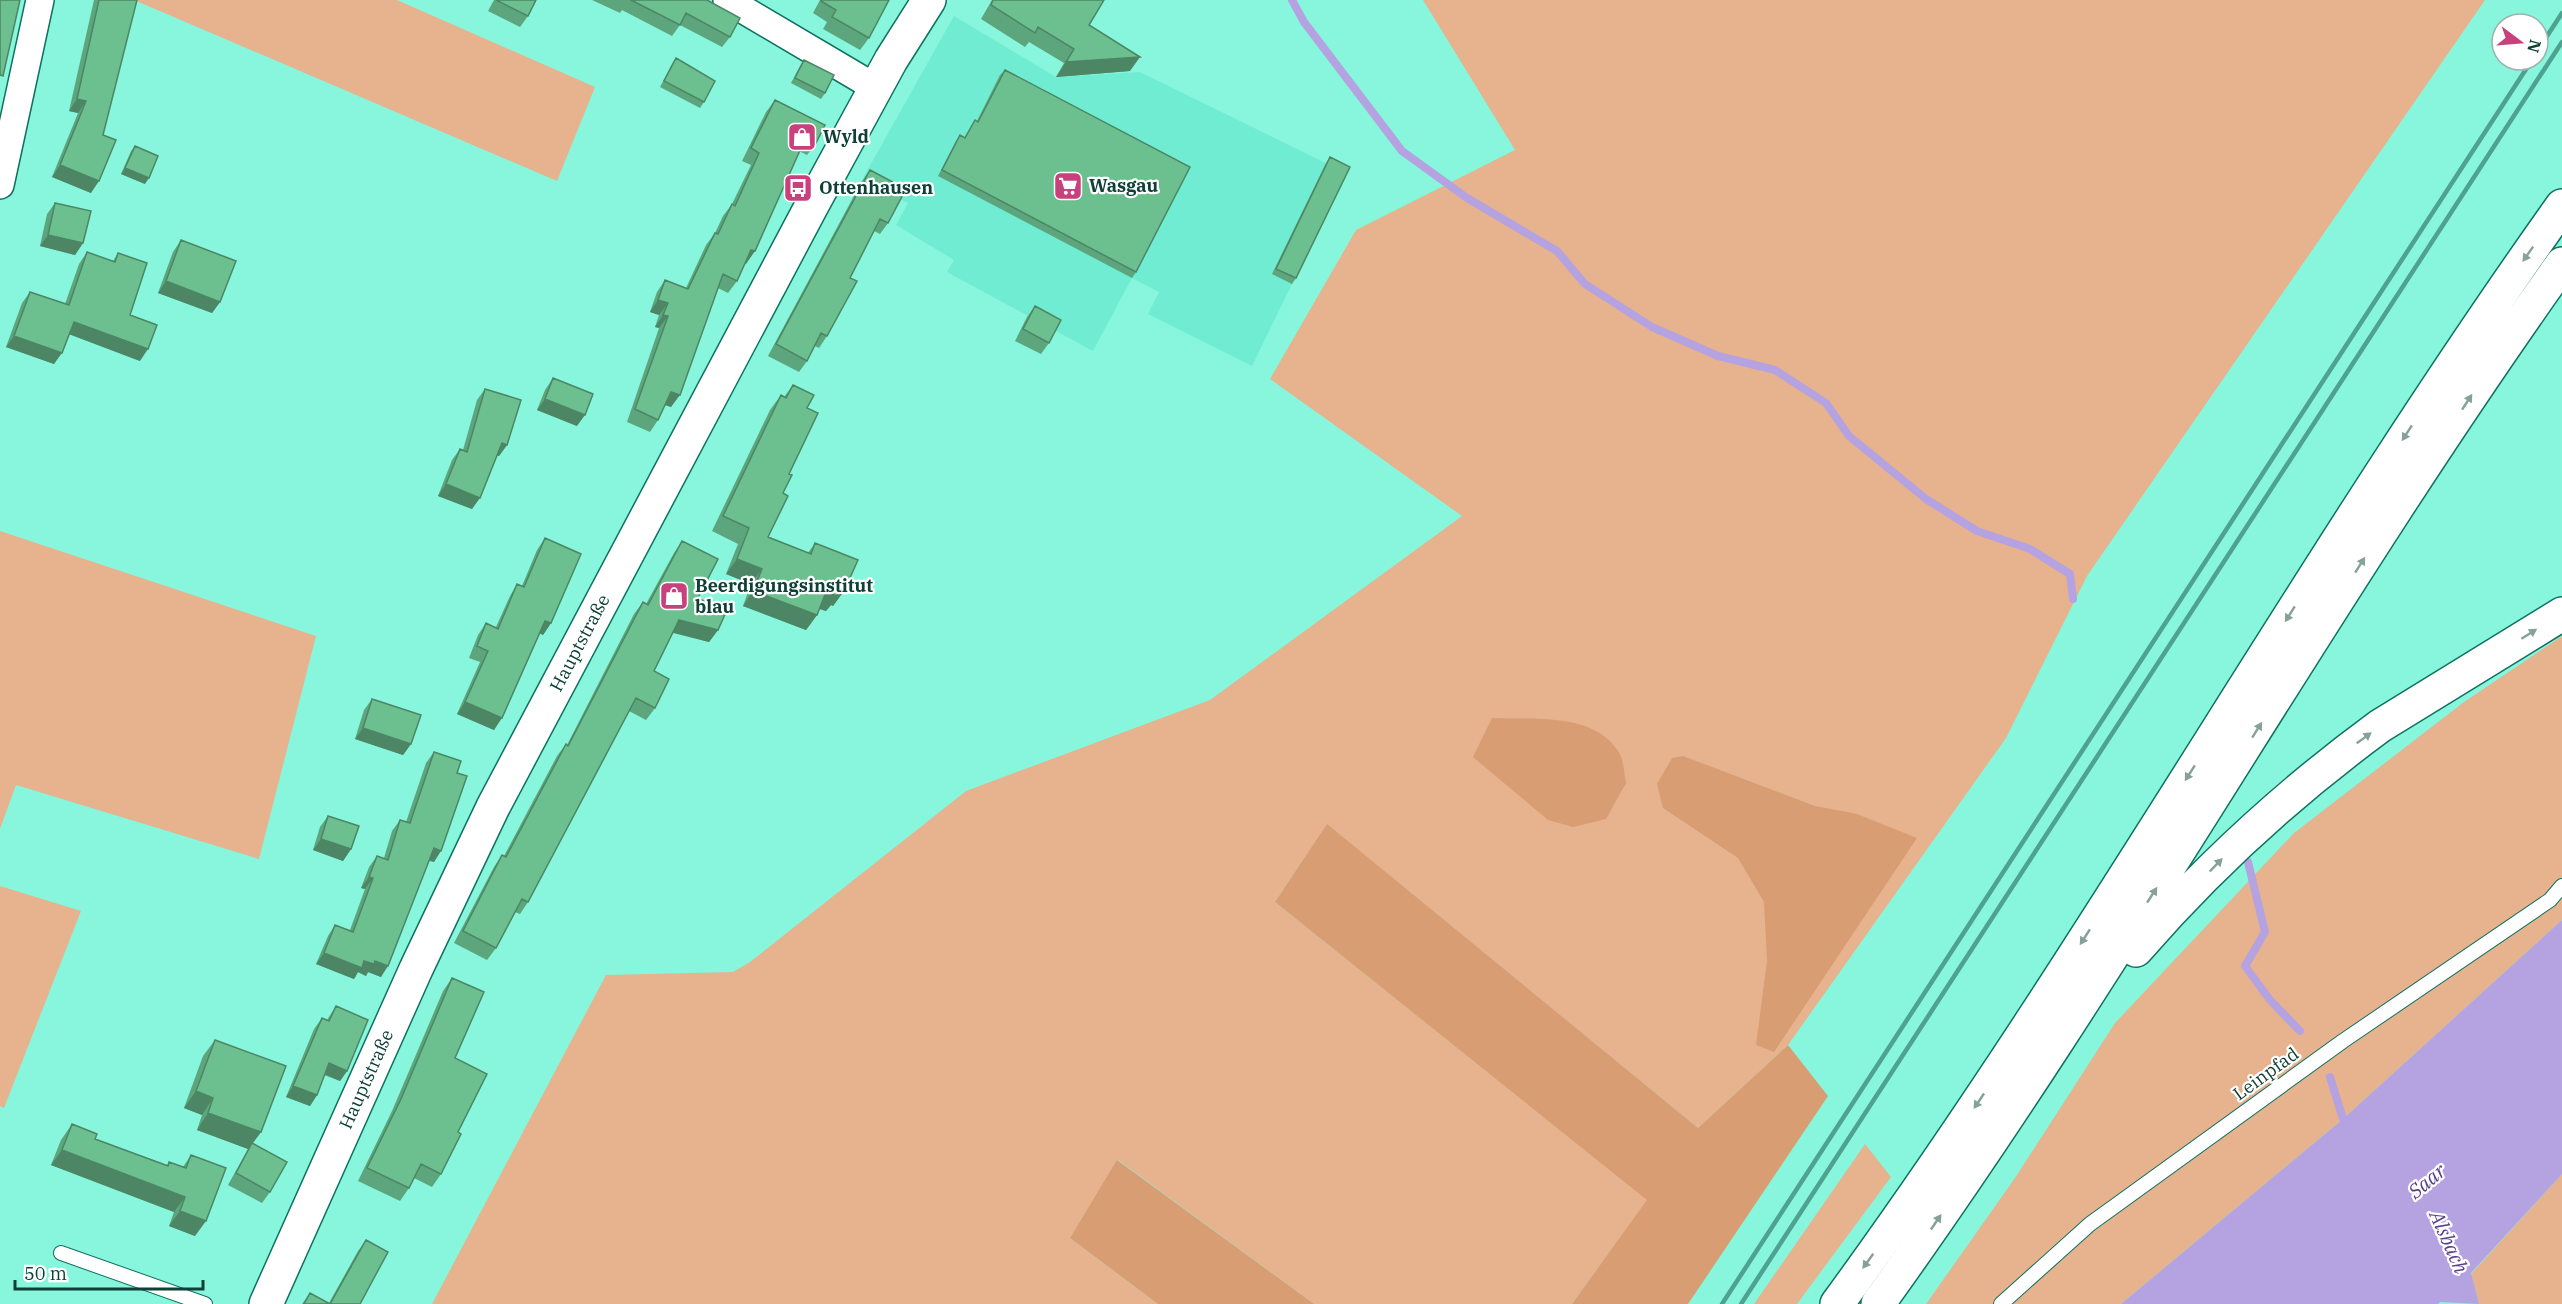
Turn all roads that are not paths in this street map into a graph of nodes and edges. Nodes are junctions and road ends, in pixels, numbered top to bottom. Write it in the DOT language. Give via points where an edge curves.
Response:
graph roads {
  1 [pos="40,0"];
  2 [pos="727,0"];
  3 [pos="929,0"];
  4 [pos="876,88"];
  5 [pos="0,185"];
  6 [pos="2562,206"];
  7 [pos="2562,264"];
  8 [pos="2562,614"];
  9 [pos="2562,886"];
  10 [pos="2053,1051"];
  11 [pos="61,1253"];
  12 [pos="205,1304"];
  13 [pos="266,1304"];
  14 [pos="1837,1304"];
  15 [pos="1878,1304"];
  16 [pos="2001,1304"];
  1 -- 5 [label="street"];
  2 -- 4 [label="street"];
  3 -- 4 [label="main road, Hauptstraße"];
  4 -- 13 [label="main road, Hauptstraße" via="493,807"];
  6 -- 14 [label="main road, one-way" via="2482,318 2342,531 2000,1071"];
  10 -- 7 [label="main road, one-way" via="2364,558"];
  10 -- 8 [label="main road, one-way" via="2157,925 2232,848 2293,794 2380,726"];
  9 -- 16 [label="lane, Leinpfad" via="2550,900 2343,1041 2090,1224"];
  15 -- 10 [label="main road, one-way"];
  11 -- 12 [label="lane"];
}
